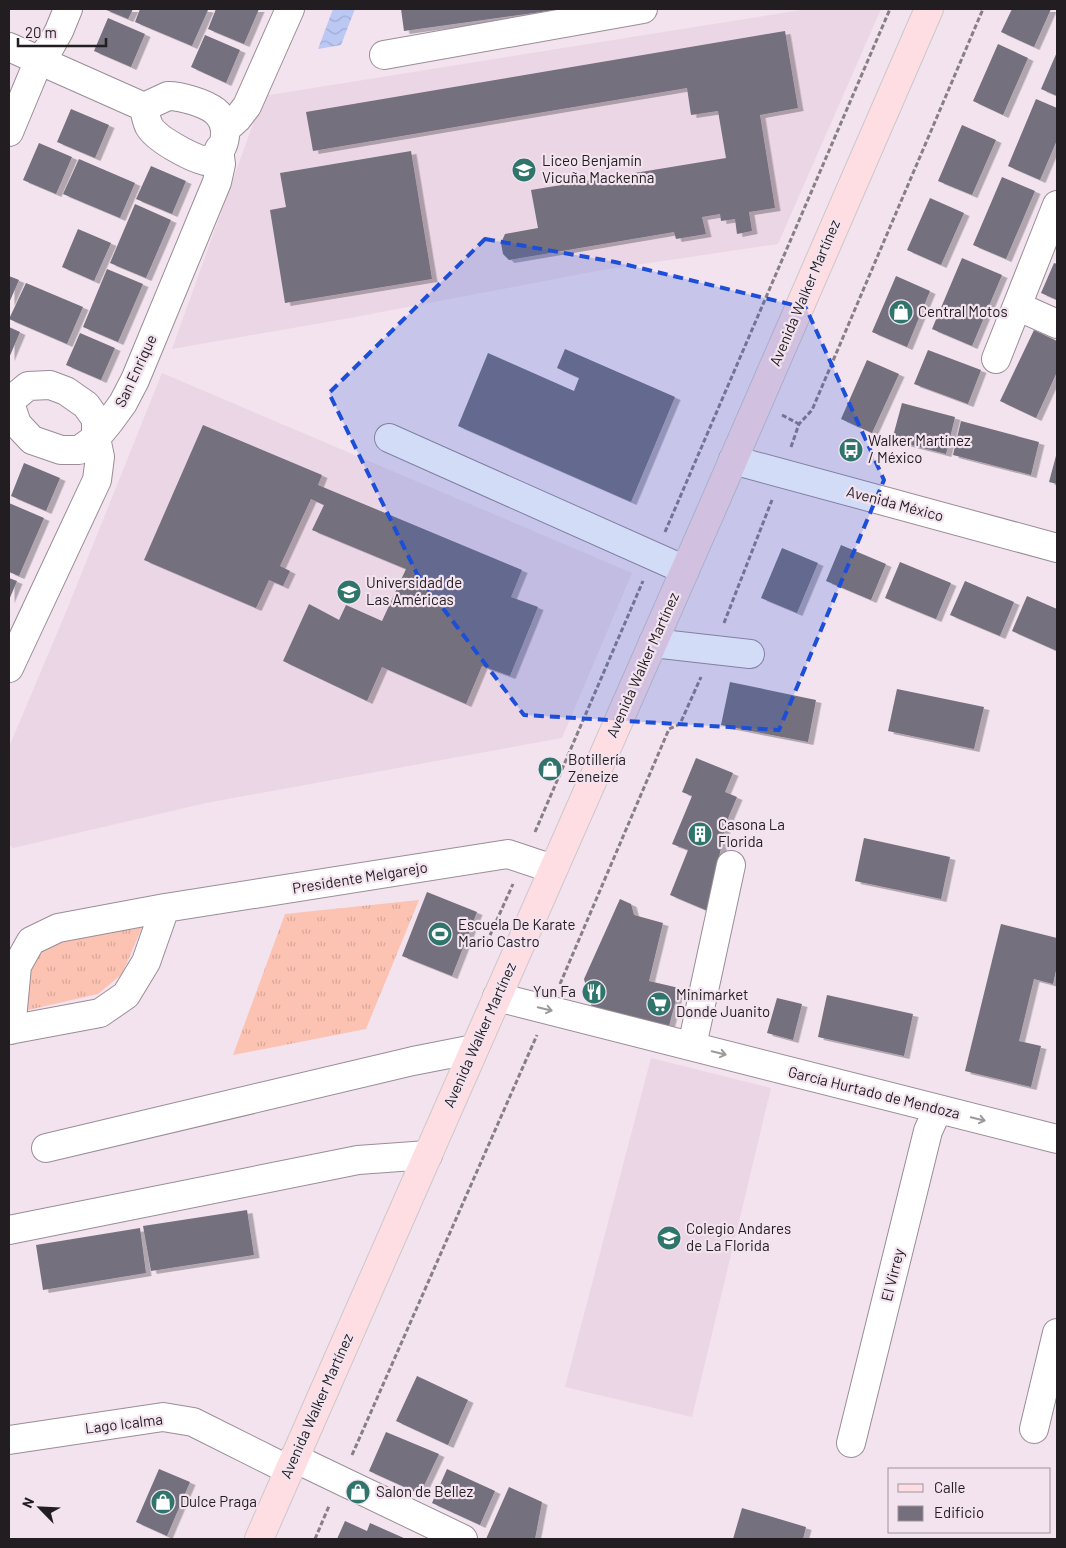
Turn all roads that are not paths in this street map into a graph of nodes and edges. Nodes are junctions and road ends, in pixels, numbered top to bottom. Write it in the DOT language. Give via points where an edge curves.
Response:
graph roads {
  1 [pos="68,9"];
  2 [pos="290,9"];
  3 [pos="643,9"];
  4 [pos="929,9"];
  5 [pos="9,47"];
  6 [pos="384,55"];
  7 [pos="39,60"];
  8 [pos="144,107"];
  9 [pos="9,132"];
  10 [pos="223,139"];
  11 [pos="1057,205"];
  12 [pos="1017,306"];
  13 [pos="1057,324"];
  14 [pos="996,358"];
  15 [pos="10,401"];
  16 [pos="96,438"];
  17 [pos="390,438"];
  18 [pos="733,460"];
  19 [pos="1057,548"];
  20 [pos="685,570"];
  21 [pos="653,643"];
  22 [pos="750,654"];
  23 [pos="9,668"];
  24 [pos="730,865"];
  25 [pos="553,868"];
  26 [pos="165,908"];
  27 [pos="497,997"];
  28 [pos="10,1030"];
  29 [pos="692,1046"];
  30 [pos="474,1048"];
  31 [pos="938,1109"];
  32 [pos="1057,1139"];
  33 [pos="46,1148"];
  34 [pos="428,1154"];
  35 [pos="9,1230"];
  36 [pos="1057,1332"];
  37 [pos="1034,1429"];
  38 [pos="9,1440"];
  39 [pos="851,1442"];
  40 [pos="292,1464"];
  41 [pos="259,1539"];
  42 [pos="463,1539"];
  1 -- 7 [label="street" via="50,47"];
  2 -- 10 [label="street" via="247,106"];
  3 -- 6 [label="street"];
  4 -- 18 [label="main road, Avenida Walker Martínez"];
  5 -- 7 [label="street"];
  7 -- 8 [label="street"];
  7 -- 9 [label="street"];
  8 -- 10 [label="street" via="168,96 182,96 215,111 221,118"];
  8 -- 10 [label="street" via="154,134 194,158 205,161 215,156"];
  10 -- 16 [label="street, San Enrique" via="217,182 135,380 123,403"];
  11 -- 12 [label="street"];
  12 -- 13 [label="street"];
  12 -- 14 [label="street"];
  15 -- 16 [label="street" via="18,424 32,440 61,450 79,450"];
  15 -- 16 [label="street" via="28,386 50,384 86,406 96,420"];
  16 -- 23 [label="street" via="100,457 96,480"];
  17 -- 20 [label="street"];
  18 -- 19 [label="street, Avenida México"];
  18 -- 20 [label="main road, Avenida Walker Martínez"];
  20 -- 21 [label="main road, Avenida Walker Martínez"];
  21 -- 22 [label="street"];
  21 -- 25 [label="main road, Avenida Walker Martínez"];
  24 -- 29 [label="street"];
  25 -- 26 [label="street, Presidente Melgarejo" via="508,854"];
  25 -- 27 [label="main road, Avenida Walker Martínez"];
  26 -- 28 [label="street, Presidente Melgarejo" via="146,962 126,995 100,1013"];
  26 -- 28 [label="street, Presidente Melgarejo" via="58,928 31,941 17,966"];
  27 -- 29 [label="street, García Hurtado de Mendoza, one-way"];
  27 -- 30 [label="main road, Avenida Walker Martínez"];
  29 -- 31 [label="street, García Hurtado de Mendoza, one-way"];
  30 -- 33 [label="street"];
  30 -- 34 [label="main road, Avenida Walker Martínez"];
  31 -- 32 [label="street, García Hurtado de Mendoza, one-way"];
  31 -- 39 [label="street, El Virrey" via="928,1131"];
  34 -- 35 [label="street" via="358,1160"];
  34 -- 40 [label="main road, Avenida Walker Martínez"];
  36 -- 37 [label="street"];
  38 -- 40 [label="street, Lago Icalma" via="163,1417 193,1422"];
  40 -- 41 [label="main road, Avenida Walker Martínez"];
  40 -- 42 [label="street, Lago Icalma" via="341,1480"];
}
